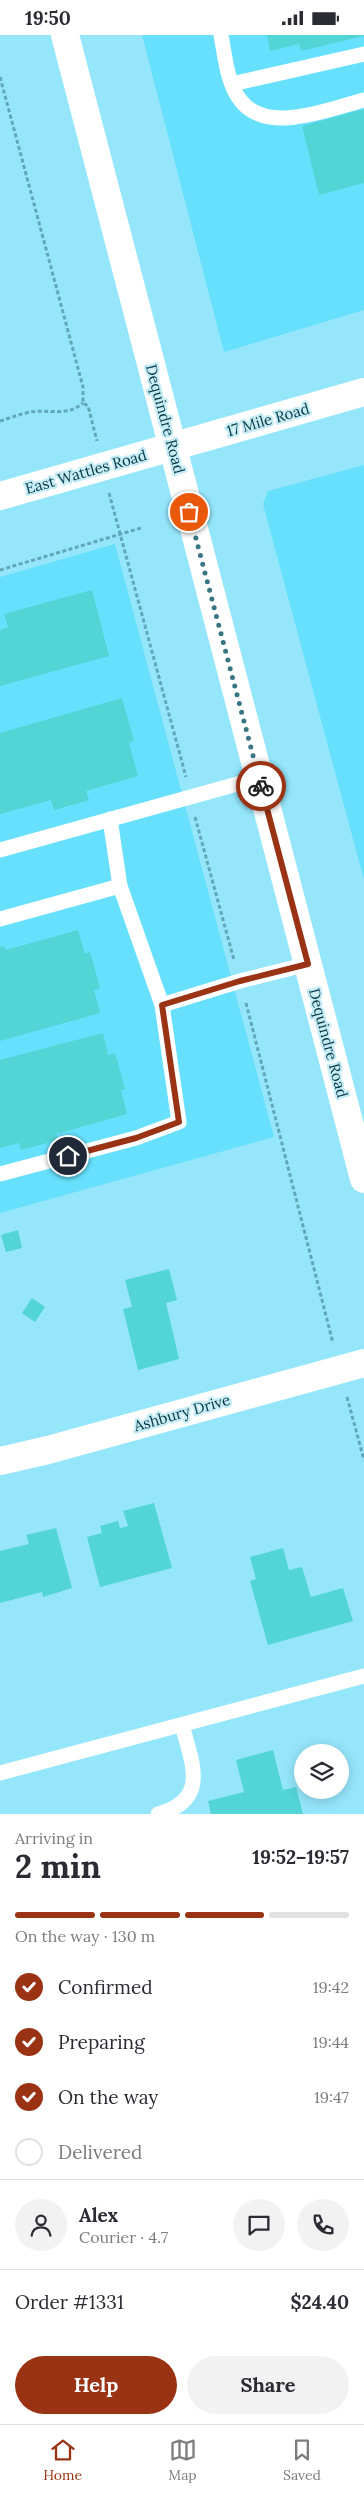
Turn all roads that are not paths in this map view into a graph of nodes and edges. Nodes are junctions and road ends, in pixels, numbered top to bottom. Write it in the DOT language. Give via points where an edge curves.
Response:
graph roads {
  1 [pos="65,35"];
  2 [pos="221,35"];
  3 [pos="364,54"];
  4 [pos="232,83"];
  5 [pos="364,100"];
  6 [pos="364,392"];
  7 [pos="172,447"];
  8 [pos="0,496"];
  9 [pos="259,778"];
  10 [pos="110,819"];
  11 [pos="0,850"];
  12 [pos="120,886"];
  13 [pos="0,919"];
  14 [pos="308,964"];
  15 [pos="162,1005"];
  16 [pos="0,1174"];
  17 [pos="364,1179"];
  18 [pos="364,1363"];
  19 [pos="0,1461"];
  20 [pos="364,1677"];
  21 [pos="182,1725"];
  22 [pos="0,1773"];
  23 [pos="158,1814"];
  1 -- 7 [label="main road, Dequindre Road"];
  2 -- 4 [label="lane"];
  3 -- 4 [label="lane"];
  4 -- 5 [label="lane" via="241,101 265,117 291,119"];
  6 -- 7 [label="main road, 17 Mile Road"];
  7 -- 8 [label="main road, East Wattles Road"];
  7 -- 9 [label="main road, Dequindre Road"];
  9 -- 10 [label="lane"];
  9 -- 14 [label="main road, Dequindre Road"];
  10 -- 11 [label="lane"];
  10 -- 12 [label="lane"];
  12 -- 13 [label="lane"];
  12 -- 15 [label="lane"];
  14 -- 15 [label="lane"];
  14 -- 17 [label="main road, Dequindre Road"];
  15 -- 16 [label="lane" via="179,1122 136,1138"];
  18 -- 19 [label="main road, Ashbury Drive"];
  20 -- 21 [label="lane"];
  21 -- 22 [label="lane"];
  21 -- 23 [label="lane" via="195,1774 189,1797 175,1809"];
}
